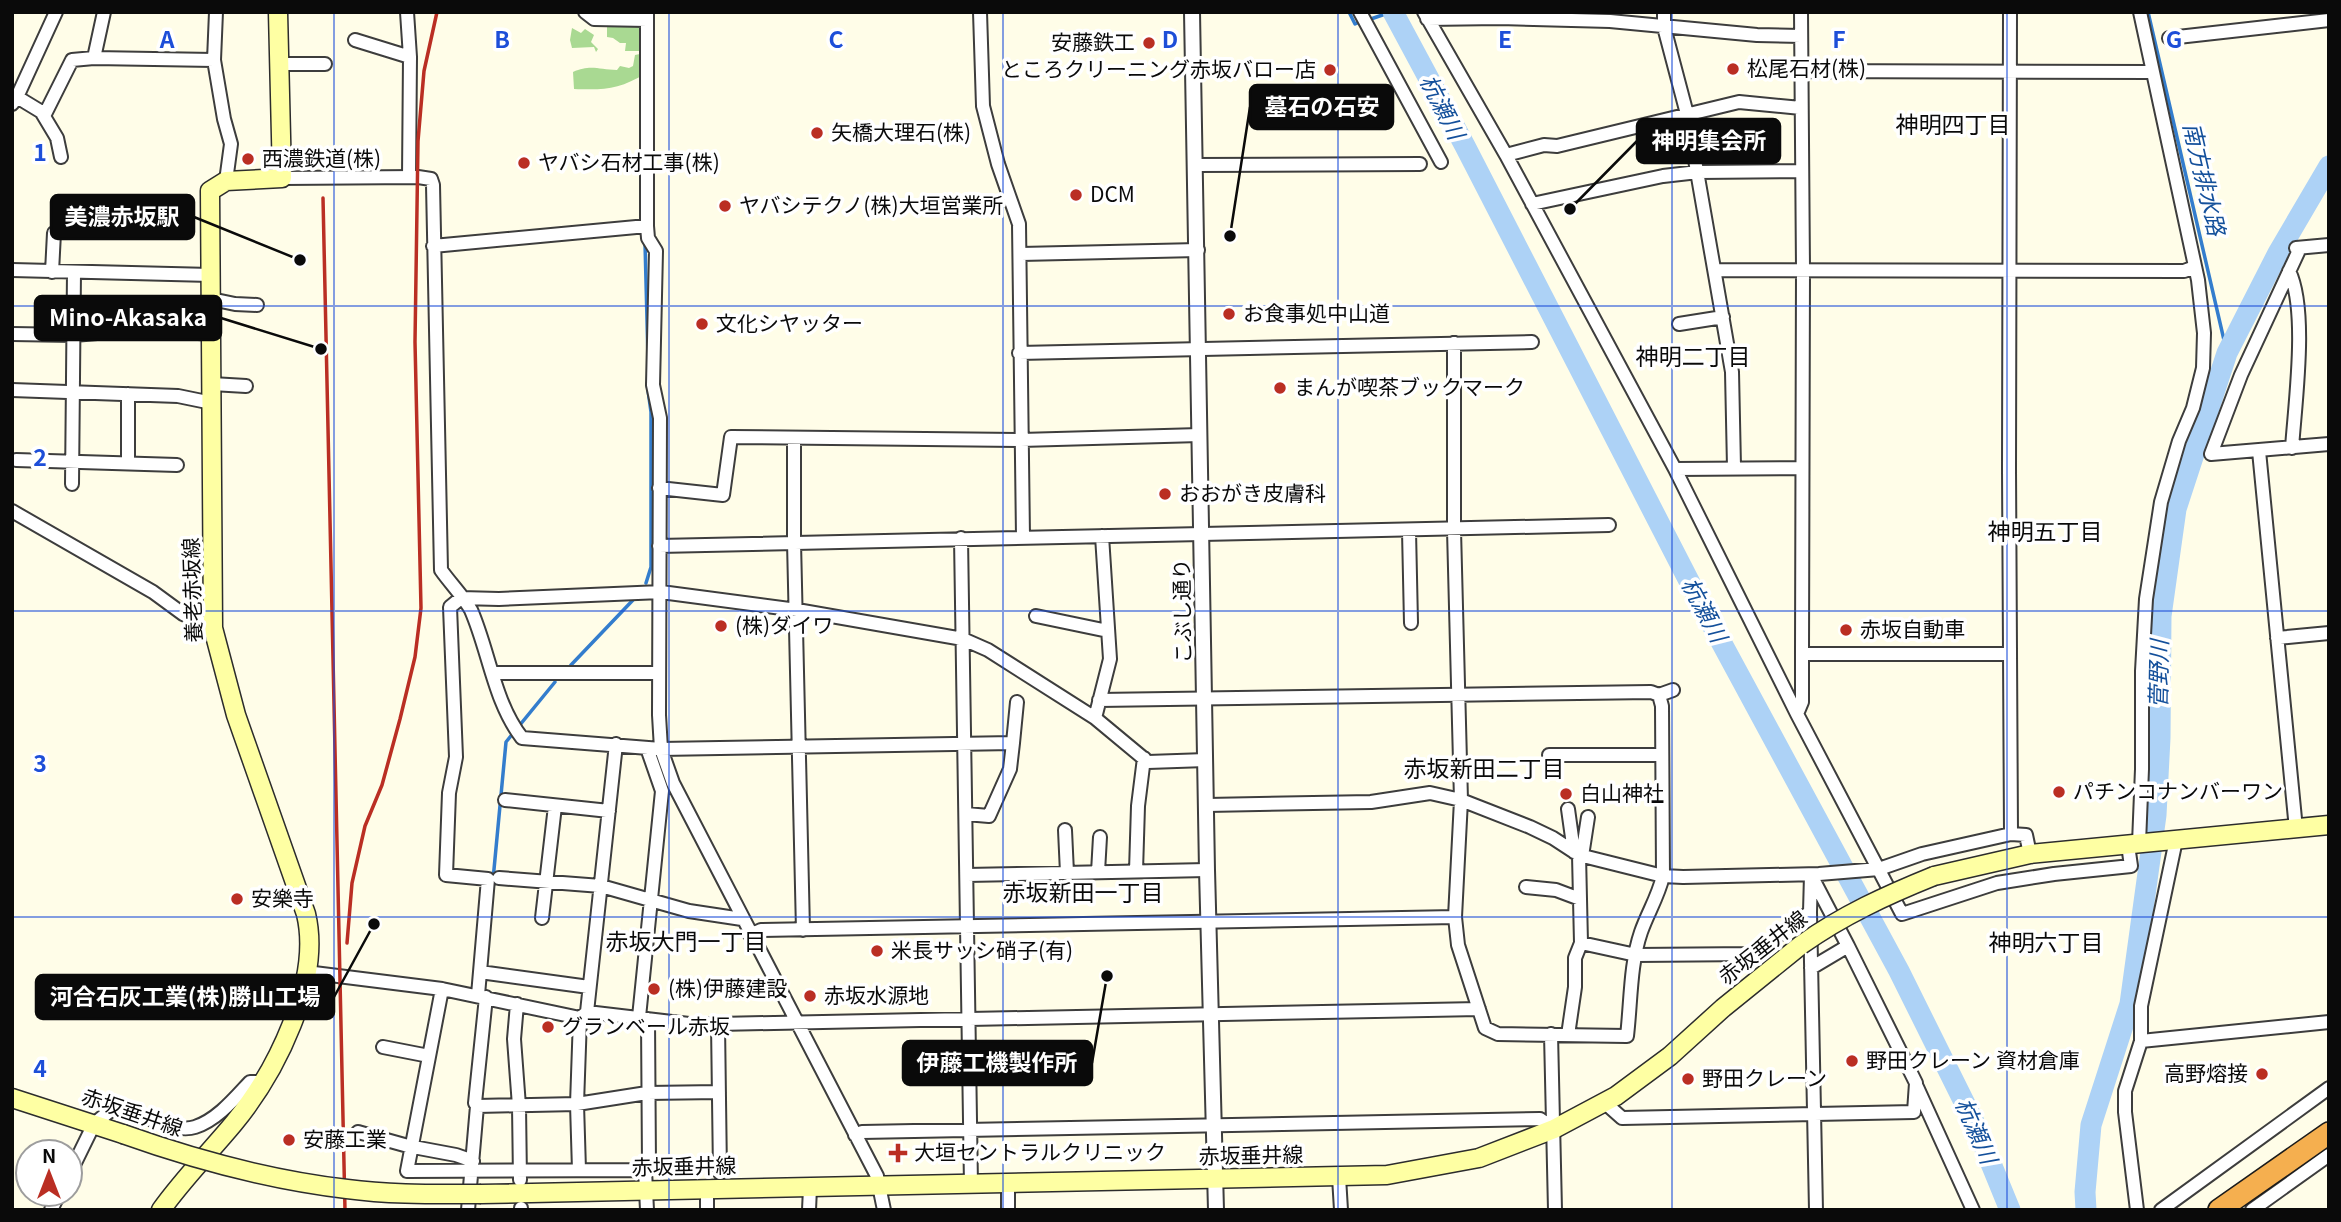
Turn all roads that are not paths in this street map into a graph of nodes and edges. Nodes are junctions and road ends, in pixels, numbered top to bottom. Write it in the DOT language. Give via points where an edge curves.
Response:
graph roads {
  1 [pos="56,12"];
  2 [pos="104,12"];
  3 [pos="216,12"];
  4 [pos="278,12"];
  5 [pos="407,12"];
  6 [pos="585,12"];
  7 [pos="980,12"];
  8 [pos="1192,12"];
  9 [pos="1664,12"];
  10 [pos="1801,12"];
  11 [pos="2010,12"];
  12 [pos="2140,12"];
  13 [pos="2259,12"];
  14 [pos="647,16"];
  15 [pos="1426,16"];
  16 [pos="1546,16"];
  17 [pos="1363,18"];
  18 [pos="2329,20"];
  19 [pos="1664,27"];
  20 [pos="2258,28"];
  21 [pos="1801,36"];
  22 [pos="2169,38"];
  23 [pos="355,40"];
  24 [pos="410,57"];
  25 [pos="94,58"];
  26 [pos="215,60"];
  27 [pos="279,64"];
  28 [pos="325,64"];
  29 [pos="1801,71"];
  30 [pos="2010,72"];
  31 [pos="2153,72"];
  32 [pos="15,101"];
  33 [pos="1801,108"];
  34 [pos="42,113"];
  35 [pos="1687,114"];
  36 [pos="1506,155"];
  37 [pos="61,157"];
  38 [pos="1441,162"];
  39 [pos="1420,164"];
  40 [pos="1194,165"];
  41 [pos="1801,171"];
  42 [pos="1698,172"];
  43 [pos="410,177"];
  44 [pos="282,178"];
  45 [pos="226,181"];
  46 [pos="1532,204"];
  47 [pos="647,226"];
  48 [pos="54,233"];
  49 [pos="433,246"];
  50 [pos="2329,246"];
  51 [pos="1198,250"];
  52 [pos="1021,254"];
  53 [pos="2195,267"];
  54 [pos="1803,269"];
  55 [pos="12,270"];
  56 [pos="1715,270"];
  57 [pos="2010,270"];
  58 [pos="2289,271"];
  59 [pos="52,272"];
  60 [pos="74,272"];
  61 [pos="211,275"];
  62 [pos="211,299"];
  63 [pos="257,305"];
  64 [pos="1723,317"];
  65 [pos="1679,324"];
  66 [pos="12,334"];
  67 [pos="212,334"];
  68 [pos="74,335"];
  69 [pos="1532,342"];
  70 [pos="1454,343"];
  71 [pos="1199,348"];
  72 [pos="1019,353"];
  73 [pos="212,384"];
  74 [pos="246,386"];
  75 [pos="12,390"];
  76 [pos="73,390"];
  77 [pos="128,394"];
  78 [pos="212,403"];
  79 [pos="1200,435"];
  80 [pos="794,438"];
  81 [pos="1021,440"];
  82 [pos="2329,444"];
  83 [pos="2292,448"];
  84 [pos="2259,451"];
  85 [pos="16,460"];
  86 [pos="72,461"];
  87 [pos="128,463"];
  88 [pos="177,465"];
  89 [pos="1734,467"];
  90 [pos="1801,468"];
  91 [pos="1675,469"];
  92 [pos="72,484"];
  93 [pos="659,488"];
  94 [pos="12,511"];
  95 [pos="1609,525"];
  96 [pos="1454,530"];
  97 [pos="1409,531"];
  98 [pos="1202,533"];
  99 [pos="1102,536"];
  100 [pos="1023,537"];
  101 [pos="961,538"];
  102 [pos="794,542"];
  103 [pos="659,546"];
  104 [pos="660,592"];
  105 [pos="461,598"];
  106 [pos="797,610"];
  107 [pos="1036,616"];
  108 [pos="1411,623"];
  109 [pos="213,628"];
  110 [pos="1108,631"];
  111 [pos="2329,633"];
  112 [pos="2277,638"];
  113 [pos="963,639"];
  114 [pos="1802,654"];
  115 [pos="2009,654"];
  116 [pos="492,673"];
  117 [pos="659,673"];
  118 [pos="1673,691"];
  119 [pos="1460,695"];
  120 [pos="1659,695"];
  121 [pos="1205,699"];
  122 [pos="1099,700"];
  123 [pos="1017,702"];
  124 [pos="1797,714"];
  125 [pos="1095,718"];
  126 [pos="1013,743"];
  127 [pos="616,744"];
  128 [pos="965,745"];
  129 [pos="800,747"];
  130 [pos="654,749"];
  131 [pos="1549,755"];
  132 [pos="1662,755"];
  133 [pos="1144,758"];
  134 [pos="1206,760"];
  135 [pos="505,800"];
  136 [pos="1461,800"];
  137 [pos="1207,805"];
  138 [pos="555,806"];
  139 [pos="1568,809"];
  140 [pos="609,811"];
  141 [pos="966,814"];
  142 [pos="1588,817"];
  143 [pos="2329,825"];
  144 [pos="2296,829"];
  145 [pos="1065,830"];
  146 [pos="2011,834"];
  147 [pos="1100,837"];
  148 [pos="2172,841"];
  149 [pos="2133,844"];
  150 [pos="1578,854"];
  151 [pos="2030,854"];
  152 [pos="1207,870"];
  153 [pos="1874,870"];
  154 [pos="1136,871"];
  155 [pos="1098,872"];
  156 [pos="1067,873"];
  157 [pos="967,875"];
  158 [pos="1815,875"];
  159 [pos="1663,876"];
  160 [pos="499,878"];
  161 [pos="546,882"];
  162 [pos="601,886"];
  163 [pos="1527,887"];
  164 [pos="1580,899"];
  165 [pos="651,900"];
  166 [pos="1810,912"];
  167 [pos="1455,917"];
  168 [pos="542,918"];
  169 [pos="743,919"];
  170 [pos="1208,922"];
  171 [pos="968,926"];
  172 [pos="803,930"];
  173 [pos="751,935"];
  174 [pos="1581,943"];
  175 [pos="1848,946"];
  176 [pos="1636,955"];
  177 [pos="1811,968"];
  178 [pos="306,972"];
  179 [pos="483,973"];
  180 [pos="589,987"];
  181 [pos="442,989"];
  182 [pos="482,996"];
  183 [pos="517,1004"];
  184 [pos="1479,1009"];
  185 [pos="1211,1014"];
  186 [pos="583,1015"];
  187 [pos="643,1018"];
  188 [pos="969,1018"];
  189 [pos="2329,1022"];
  190 [pos="796,1023"];
  191 [pos="718,1024"];
  192 [pos="1551,1034"];
  193 [pos="1568,1034"];
  194 [pos="2141,1041"];
  195 [pos="383,1047"];
  196 [pos="429,1056"];
  197 [pos="262,1082"];
  198 [pos="1916,1083"];
  199 [pos="2329,1088"];
  200 [pos="719,1092"];
  201 [pos="648,1093"];
  202 [pos="12,1098"];
  203 [pos="1604,1102"];
  204 [pos="577,1104"];
  205 [pos="477,1106"];
  206 [pos="519,1106"];
  207 [pos="1815,1112"];
  208 [pos="94,1124"];
  209 [pos="1213,1125"];
  210 [pos="971,1129"];
  211 [pos="1554,1129"];
  212 [pos="358,1132"];
  213 [pos="2329,1133"];
  214 [pos="855,1135"];
  215 [pos="84,1144"];
  216 [pos="412,1146"];
  217 [pos="2329,1155"];
  218 [pos="468,1166"];
  219 [pos="579,1170"];
  220 [pos="645,1170"];
  221 [pos="720,1173"];
  222 [pos="520,1176"];
  223 [pos="1339,1177"];
  224 [pos="1215,1180"];
  225 [pos="1007,1184"];
  226 [pos="971,1185"];
  227 [pos="880,1187"];
  228 [pos="810,1188"];
  229 [pos="707,1190"];
  230 [pos="646,1191"];
  231 [pos="161,1210"];
  232 [pos="468,1210"];
  233 [pos="647,1210"];
  234 [pos="707,1210"];
  235 [pos="809,1210"];
  236 [pos="884,1210"];
  237 [pos="1008,1210"];
  238 [pos="1216,1210"];
  239 [pos="1341,1210"];
  240 [pos="1555,1210"];
  241 [pos="1816,1210"];
  242 [pos="1973,1210"];
  243 [pos="2137,1210"];
  244 [pos="2161,1210"];
  245 [pos="2221,1210"];
  246 [pos="2252,1210"];
  1 -- 32 [label="street"];
  2 -- 25 [label="street"];
  3 -- 26 [label="street"];
  4 -- 27 [label="main road"];
  5 -- 24 [label="street"];
  6 -- 14 [label="street" via="594,19"];
  7 -- 52 [label="street" via="983,107 1019,224"];
  8 -- 40 [label="street, こぶし通り"];
  9 -- 19 [label="street"];
  10 -- 21 [label="street"];
  11 -- 30 [label="street"];
  12 -- 31 [label="street"];
  13 -- 20 [label="street"];
  14 -- 47 [label="street"];
  15 -- 16 [label="street"];
  15 -- 36 [label="street"];
  16 -- 19 [label="street"];
  17 -- 38 [label="street"];
  18 -- 20 [label="street"];
  19 -- 21 [label="street"];
  19 -- 35 [label="street"];
  20 -- 22 [label="street"];
  21 -- 29 [label="street"];
  23 -- 24 [label="street"];
  24 -- 43 [label="street"];
  25 -- 26 [label="street"];
  25 -- 34 [label="street" via="72,60"];
  26 -- 45 [label="street" via="231,144"];
  27 -- 28 [label="street"];
  27 -- 44 [label="main road"];
  29 -- 30 [label="street"];
  29 -- 33 [label="street"];
  30 -- 31 [label="street"];
  30 -- 57 [label="street"];
  31 -- 53 [label="street"];
  32 -- 34 [label="street"];
  33 -- 35 [label="street" via="1739,102"];
  33 -- 41 [label="street"];
  34 -- 37 [label="street" via="57,138"];
  35 -- 36 [label="street"];
  35 -- 42 [label="street"];
  36 -- 46 [label="street"];
  39 -- 40 [label="street"];
  40 -- 51 [label="street, こぶし通り"];
  41 -- 42 [label="street"];
  41 -- 54 [label="street"];
  42 -- 46 [label="street"];
  42 -- 56 [label="street"];
  43 -- 44 [label="street"];
  43 -- 49 [label="street" via="426,177 433,185"];
  44 -- 45 [label="main road"];
  45 -- 61 [label="main road, 養老赤坂線" via="211,191"];
  46 -- 91 [label="street"];
  47 -- 49 [label="street"];
  47 -- 93 [label="street" via="656,251 653,385 660,418"];
  48 -- 59 [label="street"];
  49 -- 105 [label="street" via="440,560 441,570"];
  50 -- 58 [label="street" via="2298,248"];
  51 -- 52 [label="street"];
  51 -- 71 [label="street, こぶし通り"];
  52 -- 72 [label="street"];
  53 -- 57 [label="street" via="2184,271"];
  53 -- 149 [label="street" via="2204,333 2203,368 2161,502 2146,599"];
  54 -- 56 [label="street"];
  54 -- 57 [label="street"];
  54 -- 90 [label="street"];
  55 -- 59 [label="street"];
  56 -- 64 [label="street"];
  57 -- 115 [label="street"];
  58 -- 83 [label="street" via="2299,319"];
  58 -- 84 [label="street" via="2211,454"];
  59 -- 60 [label="street"];
  60 -- 61 [label="street"];
  60 -- 68 [label="street"];
  61 -- 62 [label="main road, 養老赤坂線"];
  62 -- 63 [label="street"];
  62 -- 67 [label="main road, 養老赤坂線"];
  64 -- 65 [label="street"];
  64 -- 89 [label="street" via="1732,372"];
  66 -- 68 [label="street"];
  67 -- 68 [label="street" via="143,329"];
  67 -- 73 [label="main road, 養老赤坂線"];
  68 -- 76 [label="street"];
  69 -- 70 [label="street"];
  70 -- 71 [label="street"];
  70 -- 96 [label="street"];
  71 -- 72 [label="street"];
  71 -- 79 [label="street, こぶし通り"];
  72 -- 81 [label="street"];
  73 -- 74 [label="street"];
  73 -- 78 [label="main road, 養老赤坂線"];
  75 -- 76 [label="street"];
  76 -- 77 [label="street"];
  76 -- 86 [label="street"];
  77 -- 78 [label="street"];
  77 -- 87 [label="street"];
  78 -- 109 [label="main road, 養老赤坂線"];
  79 -- 81 [label="street"];
  79 -- 98 [label="street, こぶし通り"];
  80 -- 81 [label="street"];
  80 -- 93 [label="street" via="731,437 723,495"];
  80 -- 102 [label="street"];
  81 -- 100 [label="street"];
  82 -- 83 [label="street"];
  83 -- 84 [label="street"];
  84 -- 112 [label="street"];
  85 -- 86 [label="street"];
  86 -- 87 [label="street"];
  86 -- 92 [label="street"];
  87 -- 88 [label="street"];
  89 -- 90 [label="street"];
  89 -- 91 [label="street"];
  90 -- 114 [label="street"];
  91 -- 124 [label="street"];
  93 -- 103 [label="street"];
  94 -- 109 [label="street"];
  95 -- 96 [label="street"];
  96 -- 97 [label="street"];
  96 -- 119 [label="street"];
  97 -- 98 [label="street"];
  97 -- 108 [label="street"];
  98 -- 99 [label="street"];
  98 -- 121 [label="street, こぶし通り"];
  99 -- 100 [label="street"];
  99 -- 110 [label="street"];
  100 -- 101 [label="street"];
  101 -- 102 [label="street"];
  101 -- 113 [label="street"];
  102 -- 103 [label="street"];
  102 -- 106 [label="street"];
  103 -- 104 [label="street"];
  104 -- 105 [label="street"];
  104 -- 106 [label="street"];
  104 -- 117 [label="street"];
  105 -- 116 [label="street" via="470,608"];
  105 -- 179 [label="street" via="450,607 456,757 449,793 446,875 488,879"];
  106 -- 113 [label="street"];
  106 -- 129 [label="street"];
  107 -- 110 [label="street"];
  109 -- 178 [label="main road, 養老赤坂線" via="236,715 306,914 311,933"];
  110 -- 122 [label="street" via="1110,659"];
  111 -- 112 [label="street"];
  112 -- 144 [label="street"];
  113 -- 125 [label="street"];
  113 -- 128 [label="street"];
  114 -- 115 [label="street"];
  114 -- 124 [label="street" via="1802,702"];
  115 -- 146 [label="street"];
  116 -- 117 [label="street"];
  116 -- 127 [label="street" via="522,738"];
  117 -- 130 [label="street"];
  118 -- 120 [label="street"];
  119 -- 120 [label="street"];
  119 -- 121 [label="street"];
  119 -- 136 [label="street"];
  120 -- 132 [label="street"];
  121 -- 122 [label="street"];
  121 -- 134 [label="street, こぶし通り"];
  122 -- 125 [label="street"];
  123 -- 126 [label="street"];
  124 -- 153 [label="street"];
  125 -- 133 [label="street"];
  126 -- 128 [label="street"];
  126 -- 141 [label="street" via="1010,769 989,816"];
  127 -- 130 [label="street"];
  127 -- 140 [label="street"];
  128 -- 129 [label="street"];
  128 -- 141 [label="street"];
  129 -- 130 [label="street"];
  129 -- 172 [label="street"];
  130 -- 165 [label="street" via="662,791"];
  130 -- 169 [label="street"];
  131 -- 132 [label="street"];
  132 -- 159 [label="street"];
  133 -- 134 [label="street" via="1149,762"];
  133 -- 154 [label="street"];
  134 -- 137 [label="street, こぶし通り"];
  135 -- 138 [label="street"];
  136 -- 137 [label="street" via="1430,793 1371,802"];
  136 -- 150 [label="street" via="1530,827"];
  136 -- 167 [label="street"];
  137 -- 152 [label="street, こぶし通り"];
  138 -- 140 [label="street"];
  138 -- 161 [label="street"];
  139 -- 150 [label="street"];
  140 -- 162 [label="street"];
  141 -- 157 [label="street"];
  142 -- 150 [label="street"];
  143 -- 144 [label="main road, 赤坂垂井線"];
  144 -- 148 [label="main road, 赤坂垂井線"];
  145 -- 156 [label="street"];
  146 -- 151 [label="street" via="2026,835"];
  146 -- 153 [label="street"];
  147 -- 155 [label="street"];
  148 -- 149 [label="main road, 赤坂垂井線"];
  148 -- 194 [label="street" via="2141,1006"];
  149 -- 151 [label="main road, 赤坂垂井線"];
  149 -- 153 [label="street" via="2131,866 1997,883 1902,914"];
  150 -- 159 [label="street"];
  150 -- 164 [label="street"];
  151 -- 203 [label="main road, 赤坂垂井線, bridge" via="1934,876 1830,925 1770,969 1670,1056"];
  152 -- 154 [label="street"];
  152 -- 170 [label="street, こぶし通り"];
  153 -- 158 [label="street"];
  154 -- 155 [label="street"];
  155 -- 156 [label="street"];
  156 -- 157 [label="street"];
  157 -- 171 [label="street"];
  158 -- 159 [label="street"];
  158 -- 166 [label="street"];
  158 -- 175 [label="street"];
  159 -- 176 [label="street"];
  160 -- 161 [label="street"];
  161 -- 162 [label="street"];
  161 -- 168 [label="street"];
  162 -- 165 [label="street"];
  162 -- 180 [label="street"];
  163 -- 164 [label="street"];
  164 -- 174 [label="street"];
  165 -- 169 [label="street" via="689,912"];
  165 -- 187 [label="street"];
  166 -- 176 [label="street" via="1753,954"];
  166 -- 177 [label="street"];
  167 -- 170 [label="street"];
  167 -- 184 [label="street" via="1458,945"];
  169 -- 173 [label="street"];
  170 -- 171 [label="street"];
  170 -- 185 [label="street, こぶし通り"];
  171 -- 172 [label="street"];
  171 -- 188 [label="street"];
  172 -- 173 [label="street" via="761,930"];
  173 -- 190 [label="street"];
  174 -- 176 [label="street"];
  174 -- 193 [label="street" via="1575,958"];
  175 -- 177 [label="street"];
  175 -- 198 [label="street"];
  176 -- 193 [label="street" via="1627,1036"];
  177 -- 207 [label="street"];
  178 -- 181 [label="street"];
  178 -- 197 [label="main road, 養老赤坂線" via="295,1018"];
  179 -- 180 [label="street"];
  179 -- 182 [label="street"];
  180 -- 186 [label="street"];
  181 -- 182 [label="street"];
  181 -- 196 [label="street"];
  182 -- 183 [label="street"];
  182 -- 205 [label="street"];
  183 -- 186 [label="street"];
  183 -- 206 [label="street" via="514,1039"];
  184 -- 185 [label="street"];
  184 -- 192 [label="street" via="1485,1028 1497,1034"];
  185 -- 188 [label="street"];
  185 -- 209 [label="street, こぶし通り"];
  186 -- 187 [label="street"];
  186 -- 204 [label="street"];
  187 -- 191 [label="street"];
  187 -- 201 [label="street"];
  188 -- 190 [label="street"];
  188 -- 210 [label="street"];
  189 -- 194 [label="street"];
  190 -- 191 [label="street"];
  190 -- 214 [label="street"];
  191 -- 200 [label="street"];
  192 -- 193 [label="street"];
  192 -- 211 [label="street"];
  194 -- 243 [label="street" via="2124,1091"];
  195 -- 196 [label="street"];
  196 -- 216 [label="street"];
  197 -- 208 [label="street" via="250,1082 222,1111 194,1128 168,1126 117,1105"];
  197 -- 231 [label="main road, 養老赤坂線" via="236,1121"];
  198 -- 207 [label="street" via="1914,1112"];
  198 -- 242 [label="street"];
  199 -- 244 [label="street"];
  200 -- 201 [label="street"];
  200 -- 221 [label="street"];
  201 -- 204 [label="street"];
  201 -- 220 [label="street" via="649,1166"];
  202 -- 208 [label="main road, 赤坂垂井線"];
  203 -- 207 [label="street" via="1622,1118"];
  203 -- 211 [label="main road, 赤坂垂井線"];
  204 -- 206 [label="street"];
  204 -- 219 [label="street"];
  205 -- 206 [label="street"];
  205 -- 218 [label="street"];
  206 -- 222 [label="street"];
  207 -- 241 [label="street"];
  208 -- 215 [label="street"];
  208 -- 230 [label="main road, 赤坂垂井線, bridge" via="213,1163 301,1183 388,1193"];
  209 -- 210 [label="street"];
  209 -- 211 [label="street" via="1540,1119"];
  209 -- 224 [label="street, こぶし通り"];
  210 -- 214 [label="street"];
  210 -- 226 [label="street"];
  211 -- 223 [label="main road, 赤坂垂井線" via="1479,1158 1387,1175"];
  211 -- 240 [label="street"];
  212 -- 216 [label="street"];
  213 -- 245 [label="highway"];
  214 -- 227 [label="street"];
  216 -- 218 [label="street"];
  216 -- 218 [label="street" via="407,1171"];
  217 -- 246 [label="street"];
  218 -- 222 [label="street"];
  218 -- 232 [label="street"];
  219 -- 220 [label="street"];
  219 -- 222 [label="street"];
  220 -- 230 [label="street"];
  223 -- 224 [label="main road, 赤坂垂井線"];
  223 -- 239 [label="street"];
  224 -- 225 [label="main road, 赤坂垂井線"];
  224 -- 238 [label="street, こぶし通り"];
  225 -- 226 [label="main road, 赤坂垂井線"];
  225 -- 237 [label="street"];
  226 -- 227 [label="main road, 赤坂垂井線"];
  227 -- 228 [label="main road, 赤坂垂井線"];
  227 -- 236 [label="street"];
  228 -- 229 [label="main road, 赤坂垂井線"];
  228 -- 235 [label="street"];
  229 -- 230 [label="main road, 赤坂垂井線"];
  229 -- 234 [label="street"];
  230 -- 233 [label="street"];
}
